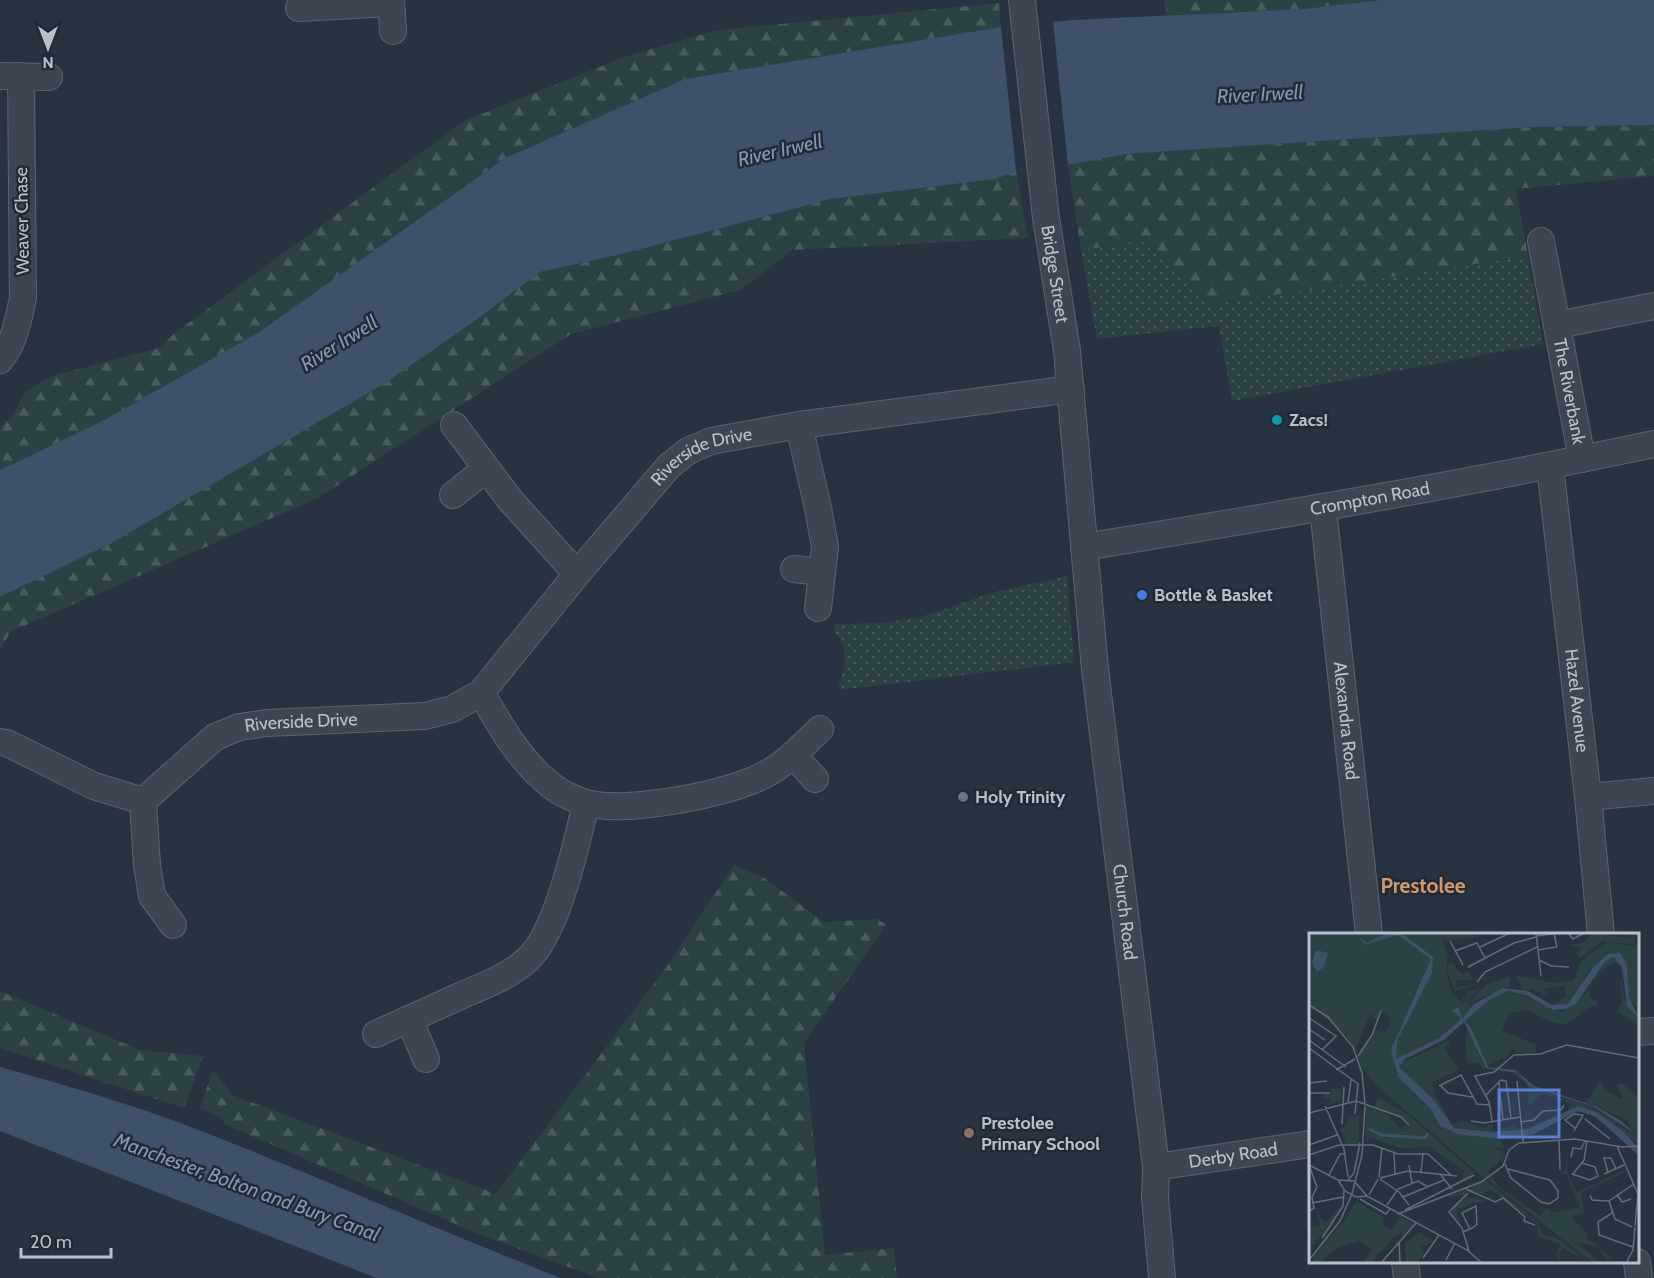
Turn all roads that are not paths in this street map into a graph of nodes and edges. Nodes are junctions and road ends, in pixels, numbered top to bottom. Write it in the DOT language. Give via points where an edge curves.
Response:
graph roads {
  1 [pos="1022,0"];
  2 [pos="391,2"];
  3 [pos="299,8"];
  4 [pos="393,31"];
  5 [pos="10,76"];
  6 [pos="49,77"];
  7 [pos="1541,241"];
  8 [pos="1654,306"];
  9 [pos="1557,325"];
  10 [pos="0,360"];
  11 [pos="1071,389"];
  12 [pos="454,425"];
  13 [pos="799,425"];
  14 [pos="1654,444"];
  15 [pos="1582,459"];
  16 [pos="1550,466"];
  17 [pos="486,469"];
  18 [pos="453,495"];
  19 [pos="1323,508"];
  20 [pos="1084,547"];
  21 [pos="794,569"];
  22 [pos="822,572"];
  23 [pos="577,574"];
  24 [pos="818,608"];
  25 [pos="481,693"];
  26 [pos="820,729"];
  27 [pos="0,742"];
  28 [pos="793,755"];
  29 [pos="815,779"];
  30 [pos="1654,791"];
  31 [pos="1588,797"];
  32 [pos="143,801"];
  33 [pos="586,803"];
  34 [pos="173,925"];
  35 [pos="1370,933"];
  36 [pos="1601,933"];
  37 [pos="409,1019"];
  38 [pos="1654,1031"];
  39 [pos="1639,1032"];
  40 [pos="376,1034"];
  41 [pos="426,1059"];
  42 [pos="1309,1144"];
  43 [pos="1156,1167"];
  44 [pos="1405,1263"];
  45 [pos="1637,1263"];
  46 [pos="1162,1278"];
  47 [pos="1407,1278"];
  48 [pos="1639,1278"];
  1 -- 11 [label="street, Bridge Street" via="1046,218"];
  2 -- 3 [label="street"];
  2 -- 4 [label="street"];
  5 -- 6 [label="street, Weaver Chase"];
  5 -- 10 [label="street, Weaver Chase" via="23,298 15,333"];
  7 -- 9 [label="street, The Riverbank"];
  8 -- 9 [label="street, The Riverbank"];
  9 -- 15 [label="street, The Riverbank"];
  11 -- 13 [label="street, Riverside Drive"];
  11 -- 20 [label="street, Bridge Street"];
  12 -- 17 [label="street"];
  13 -- 22 [label="street" via="819,508 825,547"];
  13 -- 23 [label="street, Riverside Drive" via="711,441 688,452 669,466"];
  14 -- 15 [label="street, Crompton Road"];
  15 -- 16 [label="street, Crompton Road"];
  16 -- 19 [label="street, Crompton Road"];
  16 -- 31 [label="street, Hazel Avenue"];
  17 -- 18 [label="street"];
  17 -- 23 [label="street"];
  19 -- 20 [label="street, Crompton Road"];
  19 -- 35 [label="street, Alexandra Road"];
  20 -- 43 [label="street, Church Road" via="1095,669"];
  21 -- 22 [label="street"];
  22 -- 24 [label="street"];
  23 -- 25 [label="street, Riverside Drive"];
  25 -- 32 [label="street, Riverside Drive" via="452,709 425,716 239,727 214,737"];
  25 -- 33 [label="street" via="522,758 554,787"];
  26 -- 28 [label="street"];
  27 -- 32 [label="street" via="94,786"];
  28 -- 29 [label="street"];
  28 -- 33 [label="street" via="766,774 729,788 671,801 622,806"];
  30 -- 31 [label="street"];
  31 -- 36 [label="street, Hazel Avenue"];
  32 -- 34 [label="street" via="152,896"];
  33 -- 37 [label="street" via="558,903 543,938 529,958 505,976"];
  37 -- 40 [label="street"];
  37 -- 41 [label="street"];
  38 -- 39 [label="street"];
  42 -- 43 [label="street, Derby Road"];
  43 -- 46 [label="street, Church Road"];
  44 -- 47 [label="street"];
  45 -- 48 [label="street"];
}
